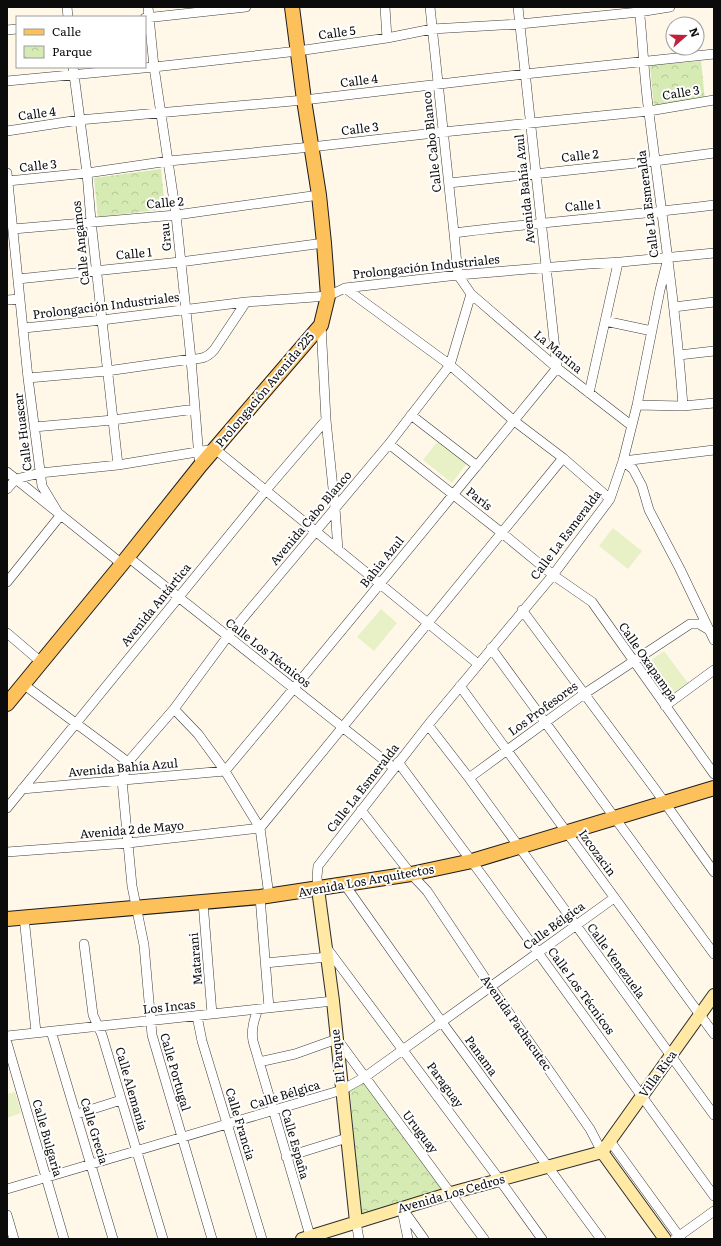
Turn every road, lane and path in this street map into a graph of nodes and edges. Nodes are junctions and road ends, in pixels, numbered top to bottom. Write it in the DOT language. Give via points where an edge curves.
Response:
graph roads {
  1 [pos="148,7"];
  2 [pos="246,7"];
  3 [pos="292,7"];
  4 [pos="384,7"];
  5 [pos="430,7"];
  6 [pos="518,7"];
  7 [pos="670,7"];
  8 [pos="639,10"];
  9 [pos="147,17"];
  10 [pos="520,24"];
  11 [pos="432,29"];
  12 [pos="388,38"];
  13 [pos="298,51"];
  14 [pos="714,54"];
  15 [pos="644,61"];
  16 [pos="146,67"];
  17 [pos="154,67"];
  18 [pos="127,68"];
  19 [pos="73,70"];
  20 [pos="525,74"];
  21 [pos="7,81"];
  22 [pos="438,84"];
  23 [pos="304,100"];
  24 [pos="714,100"];
  25 [pos="648,110"];
  26 [pos="162,112"];
  27 [pos="79,120"];
  28 [pos="530,123"];
  29 [pos="7,131"];
  30 [pos="443,132"];
  31 [pos="311,147"];
  32 [pos="714,153"];
  33 [pos="169,161"];
  34 [pos="655,161"];
  35 [pos="87,173"];
  36 [pos="536,173"];
  37 [pos="8,177"];
  38 [pos="449,183"];
  39 [pos="319,195"];
  40 [pos="714,205"];
  41 [pos="663,211"];
  42 [pos="176,215"];
  43 [pos="91,221"];
  44 [pos="541,222"];
  45 [pos="13,229"];
  46 [pos="454,233"];
  47 [pos="324,243"];
  48 [pos="714,253"];
  49 [pos="668,258"];
  50 [pos="180,262"];
  51 [pos="618,262"];
  52 [pos="546,268"];
  53 [pos="96,270"];
  54 [pos="458,275"];
  55 [pos="18,279"];
  56 [pos="345,288"];
  57 [pos="471,294"];
  58 [pos="328,296"];
  59 [pos="20,298"];
  60 [pos="7,300"];
  61 [pos="246,302"];
  62 [pos="714,302"];
  63 [pos="674,307"];
  64 [pos="185,309"];
  65 [pos="102,320"];
  66 [pos="605,321"];
  67 [pos="320,325"];
  68 [pos="24,328"];
  69 [pos="652,331"];
  70 [pos="714,351"];
  71 [pos="679,355"];
  72 [pos="191,359"];
  73 [pos="450,365"];
  74 [pos="557,368"];
  75 [pos="107,371"];
  76 [pos="28,378"];
  77 [pos="589,393"];
  78 [pos="714,403"];
  79 [pos="637,405"];
  80 [pos="683,406"];
  81 [pos="195,409"];
  82 [pos="411,415"];
  83 [pos="113,420"];
  84 [pos="326,420"];
  85 [pos="513,420"];
  86 [pos="632,426"];
  87 [pos="34,427"];
  88 [pos="388,444"];
  89 [pos="215,449"];
  90 [pos="714,450"];
  91 [pos="562,458"];
  92 [pos="200,460"];
  93 [pos="623,461"];
  94 [pos="118,465"];
  95 [pos="477,466"];
  96 [pos="7,472"];
  97 [pos="40,473"];
  98 [pos="16,479"];
  99 [pos="7,489"];
  100 [pos="266,490"];
  101 [pos="454,495"];
  102 [pos="610,499"];
  103 [pos="335,508"];
  104 [pos="60,516"];
  105 [pos="316,532"];
  106 [pos="502,532"];
  107 [pos="338,550"];
  108 [pos="125,561"];
  109 [pos="553,575"];
  110 [pos="7,582"];
  111 [pos="380,584"];
  112 [pos="179,597"];
  113 [pos="522,610"];
  114 [pos="428,623"];
  115 [pos="712,629"];
  116 [pos="7,633"];
  117 [pos="228,636"];
  118 [pos="714,640"];
  119 [pos="490,648"];
  120 [pos="633,661"];
  121 [pos="41,662"];
  122 [pos="478,664"];
  123 [pos="714,670"];
  124 [pos="23,684"];
  125 [pos="460,686"];
  126 [pos="294,689"];
  127 [pos="584,694"];
  128 [pos="7,704"];
  129 [pos="665,706"];
  130 [pos="174,709"];
  131 [pos="544,722"];
  132 [pos="75,723"];
  133 [pos="428,725"];
  134 [pos="343,727"];
  135 [pos="506,750"];
  136 [pos="128,762"];
  137 [pos="396,765"];
  138 [pos="225,770"];
  139 [pos="714,774"];
  140 [pos="469,778"];
  141 [pos="122,780"];
  142 [pos="714,788"];
  143 [pos="22,789"];
  144 [pos="666,803"];
  145 [pos="7,808"];
  146 [pos="361,810"];
  147 [pos="614,819"];
  148 [pos="260,828"];
  149 [pos="568,833"];
  150 [pos="128,843"];
  151 [pos="519,847"];
  152 [pos="7,852"];
  153 [pos="472,861"];
  154 [pos="714,872"];
  155 [pos="412,874"];
  156 [pos="345,885"];
  157 [pos="318,889"];
  158 [pos="264,897"];
  159 [pos="614,898"];
  160 [pos="203,902"];
  161 [pos="136,908"];
  162 [pos="24,917"];
  163 [pos="7,919"];
  164 [pos="575,926"];
  165 [pos="84,944"];
  166 [pos="327,952"];
  167 [pos="538,953"];
  168 [pos="714,954"];
  169 [pos="265,963"];
  170 [pos="490,987"];
  171 [pos="714,995"];
  172 [pos="333,1001"];
  173 [pos="269,1008"];
  174 [pos="258,1009"];
  175 [pos="212,1014"];
  176 [pos="700,1014"];
  177 [pos="197,1016"];
  178 [pos="151,1020"];
  179 [pos="441,1021"];
  180 [pos="98,1026"];
  181 [pos="51,1031"];
  182 [pos="36,1032"];
  183 [pos="714,1034"];
  184 [pos="7,1036"];
  185 [pos="337,1039"];
  186 [pos="7,1043"];
  187 [pos="403,1050"];
  188 [pos="670,1056"];
  189 [pos="259,1062"];
  190 [pos="365,1077"];
  191 [pos="342,1090"];
  192 [pos="642,1097"];
  193 [pos="121,1100"];
  194 [pos="273,1111"];
  195 [pos="77,1114"];
  196 [pos="714,1115"];
  197 [pos="227,1124"];
  198 [pos="182,1138"];
  199 [pos="347,1138"];
  200 [pos="610,1141"];
  201 [pos="137,1151"];
  202 [pos="602,1152"];
  203 [pos="286,1157"];
  204 [pos="92,1164"];
  205 [pos="546,1166"];
  206 [pos="46,1178"];
  207 [pos="499,1179"];
  208 [pos="7,1189"];
  209 [pos="451,1193"];
  210 [pos="714,1196"];
  211 [pos="402,1208"];
  212 [pos="714,1211"];
  213 [pos="7,1215"];
  214 [pos="356,1222"];
  215 [pos="308,1238"];
  216 [pos="678,1238"];
  217 [pos="14,1239"];
  218 [pos="64,1239"];
  219 [pos="113,1239"];
  220 [pos="163,1239"];
  221 [pos="212,1239"];
  222 [pos="262,1239"];
  223 [pos="359,1239"];
  224 [pos="408,1239"];
  225 [pos="424,1239"];
  226 [pos="484,1239"];
  227 [pos="542,1239"];
  228 [pos="601,1239"];
  229 [pos="665,1239"];
  1 -- 9 [label="street, Grau"];
  2 -- 9 [label="street"];
  3 -- 13 [label="main road, Prolongación Avenida 225"];
  4 -- 12 [label="street"];
  5 -- 11 [label="street, Calle Cabo Blanco"];
  6 -- 10 [label="street, Avenida Bahía Azul"];
  7 -- 8 [label="street, Calle 5"];
  8 -- 10 [label="street, Calle 5"];
  8 -- 15 [label="street, Calle La Esmeralda"];
  9 -- 17 [label="street, Grau"];
  10 -- 11 [label="street, Calle 5"];
  10 -- 20 [label="street, Avenida Bahía Azul"];
  11 -- 12 [label="street, Calle 5"];
  11 -- 22 [label="street, Calle Cabo Blanco"];
  12 -- 13 [label="street, Calle 5"];
  13 -- 17 [label="street, Calle 5"];
  13 -- 23 [label="main road, Prolongación Avenida 225"];
  14 -- 15 [label="street, Calle 4"];
  15 -- 20 [label="street, Calle 4"];
  15 -- 25 [label="street, Calle La Esmeralda"];
  16 -- 17 [label="street, Calle 5"];
  17 -- 26 [label="street, Grau"];
  18 -- 19 [label="street, Calle 5"];
  19 -- 21 [label="street, Calle 5"];
  19 -- 27 [label="street, Calle Angamos"];
  20 -- 22 [label="street, Calle 4"];
  20 -- 28 [label="street, Avenida Bahía Azul"];
  22 -- 23 [label="street, Calle 4"];
  22 -- 30 [label="street, Calle Cabo Blanco"];
  23 -- 26 [label="street, Calle 4"];
  23 -- 31 [label="main road, Prolongación Avenida 225"];
  24 -- 25 [label="street, Calle 3"];
  25 -- 28 [label="street, Calle 3"];
  25 -- 34 [label="street, Calle La Esmeralda"];
  26 -- 27 [label="street, Calle 4"];
  26 -- 33 [label="street, Grau"];
  27 -- 29 [label="street, Calle 4"];
  27 -- 35 [label="street, Calle Angamos"];
  28 -- 30 [label="street, Calle 3"];
  28 -- 36 [label="street, Avenida Bahía Azul"];
  30 -- 31 [label="street, Calle 3"];
  30 -- 38 [label="street, Calle Cabo Blanco"];
  31 -- 33 [label="street, Calle 3"];
  31 -- 39 [label="main road, Prolongación Avenida 225"];
  32 -- 34 [label="street, Calle 2"];
  33 -- 35 [label="street, Calle 3"];
  33 -- 42 [label="street, Grau"];
  34 -- 36 [label="street, Calle 2"];
  34 -- 41 [label="street, Calle La Esmeralda"];
  35 -- 37 [label="street, Calle 3"];
  35 -- 43 [label="street, Calle Angamos"];
  36 -- 38 [label="street, Calle 2"];
  36 -- 44 [label="street, Avenida Bahía Azul"];
  37 -- 45 [label="street, Calle Huascar"];
  38 -- 46 [label="street, Calle Cabo Blanco"];
  39 -- 42 [label="street, Calle 2"];
  39 -- 47 [label="main road, Prolongación Avenida 225"];
  40 -- 41 [label="street, Calle 1"];
  41 -- 44 [label="street, Calle 1"];
  41 -- 49 [label="street, Calle La Esmeralda"];
  42 -- 43 [label="street, Calle 2"];
  42 -- 50 [label="street, Grau"];
  43 -- 45 [label="street, Calle 2"];
  43 -- 53 [label="street, Calle Angamos"];
  44 -- 46 [label="street, Calle 1"];
  44 -- 52 [label="street, Avenida Bahía Azul"];
  45 -- 55 [label="street, Calle Huascar"];
  46 -- 54 [label="street, Calle Cabo Blanco"];
  47 -- 50 [label="street, Calle 1"];
  47 -- 58 [label="main road, Prolongación Avenida 225"];
  48 -- 49 [label="street, Prolongación Industriales"];
  49 -- 51 [label="street, Prolongación Industriales"];
  49 -- 63 [label="street"];
  49 -- 69 [label="street, Calle La Esmeralda"];
  50 -- 53 [label="street, Calle 1"];
  50 -- 64 [label="street, Grau"];
  51 -- 52 [label="street, Prolongación Industriales"];
  51 -- 66 [label="street"];
  52 -- 54 [label="street, Prolongación Industriales"];
  52 -- 74 [label="street, Avenida Bahía Azul"];
  53 -- 55 [label="street, Calle 1"];
  53 -- 65 [label="street, Calle Angamos"];
  54 -- 56 [label="street, Prolongación Industriales"];
  54 -- 57 [label="street"];
  55 -- 59 [label="street, Calle Huascar"];
  56 -- 58 [label="street, Prolongación Industriales"];
  56 -- 73 [label="street"];
  57 -- 73 [label="street, Avenida Cabo Blanco"];
  57 -- 74 [label="street, La Marina"];
  58 -- 61 [label="street, Prolongación Industriales"];
  58 -- 67 [label="main road, Prolongación Avenida 225"];
  59 -- 60 [label="street, Prolongación Industriales"];
  59 -- 68 [label="street, Calle Huascar"];
  61 -- 64 [label="street, Prolongación Industriales"];
  61 -- 72 [label="street" via="208,356"];
  62 -- 63 [label="street"];
  63 -- 71 [label="street"];
  64 -- 65 [label="street, Prolongación Industriales"];
  64 -- 72 [label="street, Grau"];
  65 -- 68 [label="street, Prolongación Industriales"];
  65 -- 75 [label="street, Calle Angamos"];
  66 -- 69 [label="street"];
  66 -- 77 [label="street"];
  67 -- 84 [label="street"];
  67 -- 89 [label="main road, Prolongación Avenida 225"];
  68 -- 76 [label="street, Calle Huascar"];
  69 -- 79 [label="street, Calle La Esmeralda"];
  70 -- 71 [label="street"];
  71 -- 80 [label="street"];
  72 -- 75 [label="street"];
  72 -- 81 [label="street, Grau"];
  73 -- 82 [label="street, Avenida Cabo Blanco"];
  73 -- 85 [label="street"];
  74 -- 77 [label="street, La Marina"];
  74 -- 85 [label="street, Bahia Azul"];
  75 -- 76 [label="street"];
  75 -- 83 [label="street, Calle Angamos"];
  76 -- 87 [label="street, Calle Huascar"];
  77 -- 86 [label="street, La Marina"];
  78 -- 80 [label="street"];
  79 -- 80 [label="street"];
  79 -- 86 [label="street, Calle La Esmeralda"];
  81 -- 83 [label="street"];
  81 -- 92 [label="street, Grau"];
  82 -- 88 [label="street, Avenida Cabo Blanco"];
  82 -- 95 [label="street"];
  83 -- 87 [label="street"];
  83 -- 94 [label="street, Calle Angamos"];
  84 -- 100 [label="street, Avenida Antártica"];
  84 -- 103 [label="street"];
  85 -- 91 [label="street"];
  85 -- 95 [label="street, Bahia Azul"];
  86 -- 93 [label="street, Calle La Esmeralda"];
  87 -- 97 [label="street, Calle Huascar"];
  88 -- 101 [label="street, París"];
  88 -- 103 [label="street, Avenida Cabo Blanco"];
  89 -- 92 [label="main road, Prolongación Avenida 225"];
  89 -- 100 [label="street"];
  90 -- 93 [label="street"];
  91 -- 102 [label="street"];
  91 -- 106 [label="street"];
  92 -- 94 [label="street"];
  92 -- 108 [label="main road, Prolongación Avenida 225"];
  93 -- 102 [label="street, Calle La Esmeralda"];
  93 -- 115 [label="street" via="633,469 642,486 649,510"];
  94 -- 97 [label="street"];
  95 -- 101 [label="street, Bahia Azul"];
  96 -- 98 [label="street, Calle Los Técnicos"];
  97 -- 98 [label="street"];
  97 -- 104 [label="street, Calle Huascar" via="42,486"];
  98 -- 99 [label="street"];
  98 -- 104 [label="street, Calle Los Técnicos"];
  100 -- 105 [label="street"];
  100 -- 112 [label="street, Avenida Antártica"];
  101 -- 106 [label="street, París"];
  101 -- 111 [label="street, Bahia Azul"];
  102 -- 109 [label="street, Calle La Esmeralda"];
  103 -- 105 [label="street, Avenida Cabo Blanco"];
  103 -- 107 [label="street"];
  104 -- 108 [label="street, Calle Los Técnicos"];
  104 -- 110 [label="street"];
  105 -- 107 [label="street"];
  105 -- 117 [label="street, Avenida Cabo Blanco"];
  106 -- 109 [label="street, París"];
  106 -- 114 [label="street"];
  107 -- 111 [label="street"];
  108 -- 112 [label="street, Calle Los Técnicos"];
  108 -- 121 [label="main road, Prolongación Avenida 225"];
  109 -- 113 [label="street, Calle La Esmeralda"];
  109 -- 120 [label="street, Calle Oxapampa" via="592,602"];
  111 -- 114 [label="street"];
  111 -- 126 [label="street, Bahia Azul"];
  112 -- 117 [label="street, Calle Los Técnicos"];
  112 -- 132 [label="street, Avenida Antártica"];
  113 -- 119 [label="street, Calle La Esmeralda"];
  113 -- 127 [label="street"];
  114 -- 122 [label="street"];
  114 -- 134 [label="street"];
  115 -- 118 [label="street"];
  115 -- 120 [label="street, Los Profesores" via="690,624"];
  116 -- 121 [label="street"];
  117 -- 126 [label="street, Calle Los Técnicos"];
  117 -- 130 [label="street, Avenida Cabo Blanco"];
  119 -- 122 [label="street, Calle La Esmeralda"];
  119 -- 131 [label="street"];
  120 -- 127 [label="street, Los Profesores"];
  120 -- 129 [label="street, Calle Oxapampa"];
  121 -- 124 [label="main road, Prolongación Avenida 225"];
  122 -- 125 [label="street, Calle La Esmeralda"];
  123 -- 129 [label="street"];
  124 -- 128 [label="main road, Prolongación Avenida 225"];
  124 -- 132 [label="street"];
  125 -- 133 [label="street, Calle La Esmeralda"];
  125 -- 135 [label="street, Izcozacin"];
  126 -- 134 [label="street, Calle Los Técnicos"];
  126 -- 138 [label="street, Bahia Azul"];
  127 -- 131 [label="street, Los Profesores"];
  127 -- 144 [label="street"];
  129 -- 139 [label="street, Calle Oxapampa"];
  130 -- 136 [label="street, Avenida Cabo Blanco"];
  130 -- 138 [label="street" via="198,734"];
  131 -- 135 [label="street, Los Profesores"];
  131 -- 147 [label="street"];
  132 -- 136 [label="street"];
  132 -- 143 [label="street, Avenida Antártica"];
  133 -- 137 [label="street, Calle La Esmeralda"];
  133 -- 140 [label="street, Calle Venezuela"];
  134 -- 137 [label="street, Calle Los Técnicos"];
  134 -- 148 [label="street"];
  135 -- 140 [label="street, Los Profesores"];
  135 -- 149 [label="street, Izcozacin"];
  136 -- 141 [label="street"];
  137 -- 146 [label="street, Calle La Esmeralda"];
  137 -- 153 [label="street, Calle Los Técnicos"];
  138 -- 141 [label="street, Avenida Bahía Azul"];
  138 -- 148 [label="street"];
  140 -- 151 [label="street, Calle Venezuela"];
  141 -- 143 [label="street, Avenida Bahía Azul"];
  141 -- 150 [label="street, Calle Portugal"];
  142 -- 144 [label="main road, Avenida Los Arquitectos"];
  143 -- 145 [label="street, Avenida Antártica"];
  144 -- 147 [label="main road, Avenida Los Arquitectos"];
  144 -- 154 [label="street"];
  146 -- 155 [label="street, Avenida Pachacutec"];
  146 -- 157 [label="street, Calle La Esmeralda" via="318,866"];
  147 -- 149 [label="main road, Avenida Los Arquitectos"];
  147 -- 168 [label="street"];
  148 -- 150 [label="street, Avenida 2 de Mayo"];
  148 -- 158 [label="street"];
  149 -- 151 [label="main road, Avenida Los Arquitectos"];
  149 -- 159 [label="street, Izcozacin"];
  150 -- 152 [label="street, Avenida 2 de Mayo"];
  150 -- 161 [label="street, Calle Portugal"];
  151 -- 153 [label="main road, Avenida Los Arquitectos"];
  151 -- 164 [label="street, Calle Venezuela"];
  153 -- 155 [label="main road, Avenida Los Arquitectos"];
  153 -- 167 [label="street, Calle Los Técnicos"];
  155 -- 156 [label="main road, Avenida Los Arquitectos"];
  155 -- 170 [label="street, Avenida Pachacutec" via="427,891"];
  156 -- 157 [label="main road, Avenida Los Arquitectos"];
  156 -- 179 [label="street, Panama"];
  157 -- 158 [label="main road, Avenida Los Arquitectos"];
  157 -- 166 [label="main road, El Parque"];
  158 -- 160 [label="main road, Avenida Los Arquitectos"];
  158 -- 169 [label="street"];
  159 -- 164 [label="street, Calle Bélgica"];
  159 -- 176 [label="street, Izcozacin"];
  160 -- 161 [label="main road, Avenida Los Arquitectos"];
  160 -- 175 [label="street, Matarani"];
  161 -- 162 [label="main road, Avenida Los Arquitectos"];
  161 -- 178 [label="street, Calle Portugal" via="144,945"];
  162 -- 163 [label="main road, Avenida Los Arquitectos"];
  162 -- 182 [label="street"];
  164 -- 167 [label="street, Calle Bélgica"];
  164 -- 188 [label="street, Calle Venezuela"];
  165 -- 180 [label="street, Calle Alemania" via="93,1015"];
  166 -- 169 [label="street"];
  166 -- 172 [label="main road, El Parque"];
  166 -- 187 [label="street, Paraguay"];
  167 -- 170 [label="street, Calle Bélgica"];
  167 -- 192 [label="street, Calle Los Técnicos"];
  169 -- 173 [label="street"];
  170 -- 179 [label="street, Calle Bélgica"];
  170 -- 202 [label="street, Avenida Pachacutec" via="590,1129"];
  171 -- 176 [label="main road, Villa Rica"];
  172 -- 173 [label="street, Los Incas"];
  172 -- 185 [label="main road, El Parque"];
  173 -- 174 [label="street, Los Incas"];
  174 -- 175 [label="street, Los Incas"];
  174 -- 189 [label="street, Calle España" via="252,1032"];
  175 -- 177 [label="street, Los Incas"];
  176 -- 183 [label="street, Izcozacin"];
  176 -- 188 [label="main road, Villa Rica"];
  177 -- 178 [label="street, Los Incas"];
  177 -- 197 [label="street, Calle Francia"];
  178 -- 180 [label="street, Los Incas"];
  178 -- 198 [label="street, Calle Portugal" via="152,1035"];
  179 -- 187 [label="street, Calle Bélgica"];
  179 -- 205 [label="street, Panama"];
  180 -- 181 [label="street, Los Incas"];
  180 -- 193 [label="street, Calle Alemania"];
  181 -- 182 [label="street, Los Incas"];
  181 -- 195 [label="street, Calle Grecia"];
  182 -- 184 [label="street, Los Incas"];
  185 -- 189 [label="street" via="295,1054"];
  185 -- 190 [label="street, Uruguay"];
  185 -- 191 [label="main road, El Parque"];
  186 -- 206 [label="street, Calle Bulgaria"];
  187 -- 190 [label="street, Calle Bélgica"];
  187 -- 207 [label="street, Paraguay"];
  188 -- 192 [label="main road, Villa Rica"];
  188 -- 196 [label="street, Calle Venezuela"];
  189 -- 194 [label="street, Calle España"];
  190 -- 191 [label="street, Calle Bélgica"];
  190 -- 209 [label="street, Uruguay"];
  191 -- 194 [label="street, Calle Bélgica"];
  191 -- 199 [label="main road, El Parque"];
  192 -- 200 [label="main road, Villa Rica"];
  192 -- 210 [label="street, Calle Los Técnicos"];
  193 -- 195 [label="street"];
  193 -- 201 [label="street, Calle Alemania"];
  194 -- 197 [label="street, Calle Bélgica"];
  194 -- 203 [label="street, Calle España"];
  195 -- 204 [label="street, Calle Grecia"];
  197 -- 198 [label="street, Calle Bélgica"];
  197 -- 222 [label="street, Calle Francia"];
  198 -- 201 [label="street, Calle Bélgica"];
  198 -- 221 [label="street, Calle Portugal"];
  199 -- 203 [label="street"];
  199 -- 214 [label="main road, El Parque"];
  200 -- 202 [label="main road, Villa Rica"];
  200 -- 216 [label="street"];
  201 -- 204 [label="street, Calle Bélgica"];
  201 -- 220 [label="street, Calle Alemania"];
  202 -- 205 [label="main road, Avenida Los Cedros"];
  202 -- 229 [label="main road, Avenida Pachacutec"];
  203 -- 215 [label="street, Calle España"];
  204 -- 206 [label="street, Calle Bélgica"];
  204 -- 219 [label="street, Calle Grecia"];
  205 -- 207 [label="main road, Avenida Los Cedros"];
  205 -- 228 [label="street, Panama"];
  206 -- 208 [label="street, Calle Bélgica"];
  206 -- 218 [label="street, Calle Bulgaria"];
  207 -- 209 [label="main road, Avenida Los Cedros"];
  207 -- 227 [label="street, Paraguay"];
  209 -- 211 [label="main road, Avenida Los Cedros"];
  209 -- 226 [label="street, Uruguay"];
  211 -- 214 [label="main road, Avenida Los Cedros"];
  211 -- 224 [label="street"];
  211 -- 225 [label="street"];
  212 -- 216 [label="street"];
  213 -- 217 [label="street"];
  214 -- 215 [label="main road, Avenida Los Cedros"];
  214 -- 223 [label="street"];
}
